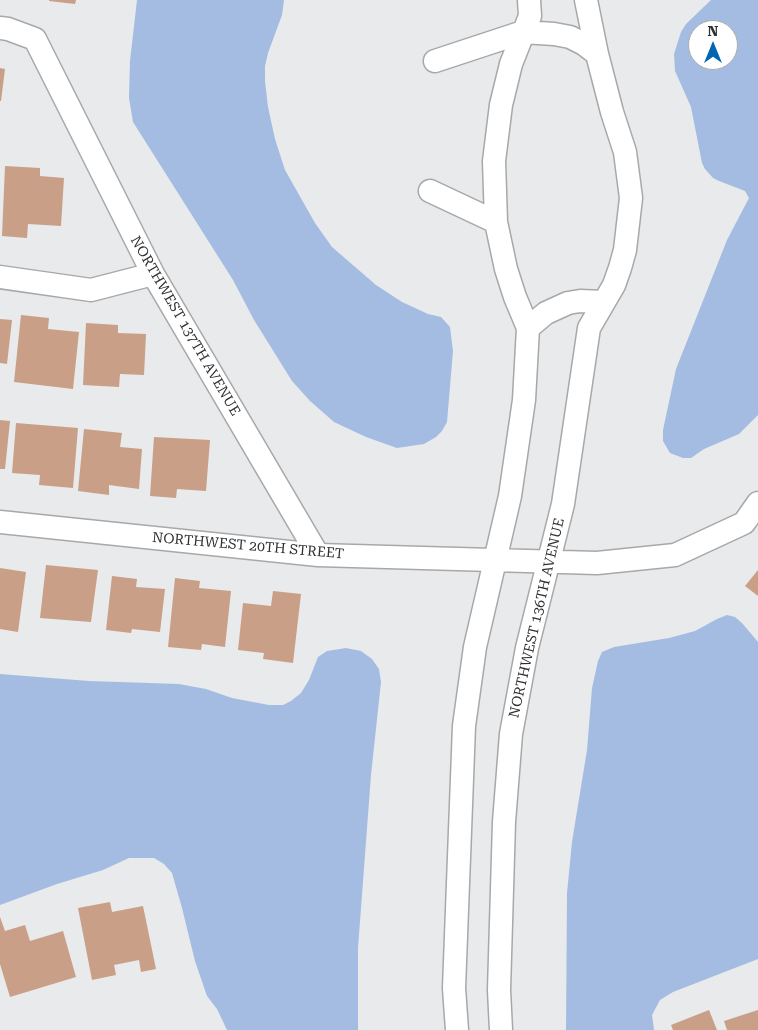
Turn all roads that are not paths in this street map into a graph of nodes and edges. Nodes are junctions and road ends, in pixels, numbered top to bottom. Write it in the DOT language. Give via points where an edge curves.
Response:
graph roads {
  1 [pos="529,0"];
  2 [pos="586,0"];
  3 [pos="0,28"];
  4 [pos="523,32"];
  5 [pos="597,54"];
  6 [pos="435,61"];
  7 [pos="430,190"];
  8 [pos="496,222"];
  9 [pos="153,274"];
  10 [pos="0,277"];
  11 [pos="604,302"];
  12 [pos="528,328"];
  13 [pos="758,503"];
  14 [pos="0,522"];
  15 [pos="318,555"];
  16 [pos="496,560"];
  17 [pos="548,560"];
  18 [pos="456,1030"];
  19 [pos="502,1030"];
  1 -- 4 [label="street" via="530,16"];
  2 -- 5 [label="street, NORTHWEST 136TH AVENUE"];
  3 -- 9 [label="street, NORTHWEST 137TH AVENUE" via="36,39"];
  4 -- 5 [label="street" via="570,37"];
  4 -- 6 [label="street"];
  4 -- 8 [label="street" via="500,105 494,161"];
  5 -- 11 [label="street, NORTHWEST 136TH AVENUE" via="626,152 631,198 626,250 614,286"];
  7 -- 8 [label="street"];
  8 -- 12 [label="street" via="506,269"];
  9 -- 10 [label="street" via="91,290"];
  9 -- 15 [label="street, NORTHWEST 137TH AVENUE"];
  11 -- 12 [label="street" via="580,301 562,305 546,312"];
  11 -- 17 [label="street, NORTHWEST 136TH AVENUE" via="589,328 563,504"];
  12 -- 16 [label="street" via="522,409 510,496"];
  13 -- 17 [label="street, NORTHWEST 20TH STREET" via="744,523 675,555 598,563"];
  14 -- 15 [label="street, NORTHWEST 20TH STREET"];
  15 -- 16 [label="street, NORTHWEST 20TH STREET"];
  16 -- 17 [label="street, NORTHWEST 20TH STREET"];
  16 -- 18 [label="street" via="476,647 464,726 454,988"];
  17 -- 19 [label="street, NORTHWEST 136TH AVENUE" via="511,734 504,822 499,990"];
}
